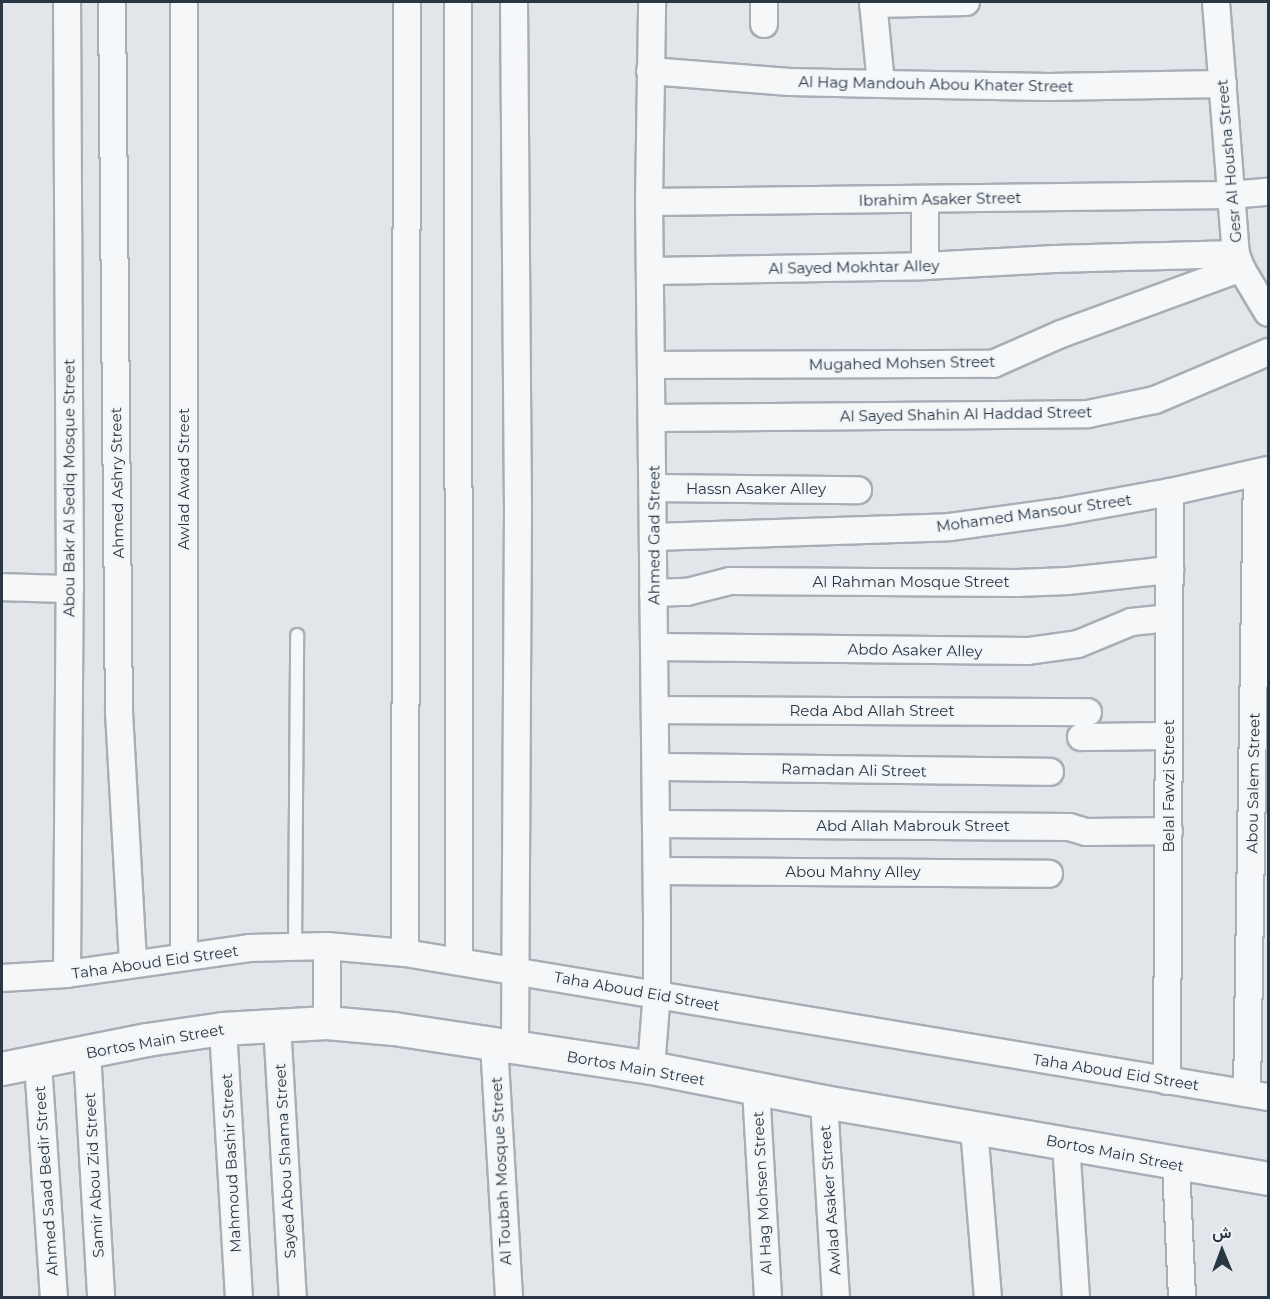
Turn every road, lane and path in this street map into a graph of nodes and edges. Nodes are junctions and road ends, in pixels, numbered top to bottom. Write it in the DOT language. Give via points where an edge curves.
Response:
graph roads {
  1 [pos="67,2"];
  2 [pos="112,2"];
  3 [pos="184,2"];
  4 [pos="407,2"];
  5 [pos="458,2"];
  6 [pos="514,2"];
  7 [pos="652,2"];
  8 [pos="966,2"];
  9 [pos="1216,2"];
  10 [pos="873,3"];
  11 [pos="650,71"];
  12 [pos="881,84"];
  13 [pos="1223,84"];
  14 [pos="1269,192"];
  15 [pos="1230,195"];
  16 [pos="925,199"];
  17 [pos="649,202"];
  18 [pos="1239,261"];
  19 [pos="925,266"];
  20 [pos="652,271"];
  21 [pos="1269,313"];
  22 [pos="1269,352"];
  23 [pos="652,364"];
  24 [pos="653,418"];
  25 [pos="1263,472"];
  26 [pos="653,488"];
  27 [pos="858,490"];
  28 [pos="1170,492"];
  29 [pos="653,537"];
  30 [pos="1170,570"];
  31 [pos="2,587"];
  32 [pos="70,589"];
  33 [pos="653,593"];
  34 [pos="1170,618"];
  35 [pos="297,635"];
  36 [pos="656,646"];
  37 [pos="656,710"];
  38 [pos="1088,712"];
  39 [pos="1169,736"];
  40 [pos="1081,737"];
  41 [pos="657,767"];
  42 [pos="1050,772"];
  43 [pos="657,824"];
  44 [pos="1168,831"];
  45 [pos="657,871"];
  46 [pos="1049,874"];
  47 [pos="295,946"];
  48 [pos="327,946"];
  49 [pos="405,953"];
  50 [pos="184,957"];
  51 [pos="459,961"];
  52 [pos="133,964"];
  53 [pos="514,970"];
  54 [pos="67,974"];
  55 [pos="2,978"];
  56 [pos="657,994"];
  57 [pos="327,1023"];
  58 [pos="277,1024"];
  59 [pos="223,1029"];
  60 [pos="505,1046"];
  61 [pos="87,1052"];
  62 [pos="39,1064"];
  63 [pos="651,1068"];
  64 [pos="2,1069"];
  65 [pos="1167,1081"];
  66 [pos="756,1089"];
  67 [pos="1258,1095"];
  68 [pos="824,1102"];
  69 [pos="974,1128"];
  70 [pos="1066,1143"];
  71 [pos="1176,1165"];
  72 [pos="1269,1179"];
  73 [pos="54,1298"];
  74 [pos="101,1298"];
  75 [pos="239,1298"];
  76 [pos="293,1298"];
  77 [pos="509,1298"];
  78 [pos="768,1298"];
  79 [pos="836,1298"];
  80 [pos="988,1298"];
  81 [pos="1076,1298"];
  82 [pos="1182,1298"];
  1 -- 32 [label="street, Abou Bakr Al Sediq Mosque Street"];
  2 -- 52 [label="street, Ahmed Ashry Street" via="119,712"];
  3 -- 50 [label="street, Awlad Awad Street"];
  4 -- 49 [label="street"];
  5 -- 51 [label="street"];
  6 -- 53 [label="street, Al Toubah Mosque Street" via="518,508"];
  7 -- 11 [label="street, Ahmed Gad Street"];
  8 -- 10 [label="street"];
  9 -- 13 [label="street, Gesr Al Housha Street"];
  10 -- 12 [label="street"];
  11 -- 12 [label="street, Al Hag Mandouh Abou Khater Street" via="790,82"];
  11 -- 17 [label="street, Ahmed Gad Street"];
  12 -- 13 [label="street, Al Hag Mandouh Abou Khater Street"];
  13 -- 15 [label="street, Gesr Al Housha Street"];
  14 -- 15 [label="street, Ibrahim Asaker Street"];
  15 -- 16 [label="street, Ibrahim Asaker Street"];
  15 -- 18 [label="street, Gesr Al Housha Street"];
  16 -- 17 [label="street, Ibrahim Asaker Street"];
  16 -- 19 [label="street"];
  17 -- 20 [label="street, Ahmed Gad Street"];
  18 -- 19 [label="street, Al Sayed Mokhtar Alley" via="1055,259"];
  18 -- 21 [label="street, Gesr Al Housha Street"];
  18 -- 23 [label="street, Mugahed Mohsen Street" via="993,364"];
  19 -- 20 [label="street, Al Sayed Mokhtar Alley"];
  20 -- 23 [label="street, Ahmed Gad Street"];
  22 -- 24 [label="street, Al Sayed Shahin Al Haddad Street" via="1155,400 1088,414"];
  23 -- 24 [label="street, Ahmed Gad Street"];
  24 -- 26 [label="street, Ahmed Gad Street"];
  25 -- 28 [label="street, Mohamed Mansour Street"];
  25 -- 67 [label="street, Abou Salem Street"];
  26 -- 27 [label="street, Hassn Asaker Alley"];
  26 -- 29 [label="street, Ahmed Gad Street"];
  28 -- 29 [label="street, Mohamed Mansour Street" via="950,527"];
  28 -- 30 [label="street, Belal Fawzi Street"];
  29 -- 33 [label="street, Ahmed Gad Street"];
  30 -- 33 [label="street, Al Rahman Mosque Street" via="1017,583 730,581 687,592"];
  30 -- 34 [label="street, Belal Fawzi Street"];
  31 -- 32 [label="street"];
  32 -- 54 [label="street, Abou Bakr Al Sediq Mosque Street"];
  33 -- 36 [label="street, Ahmed Gad Street"];
  34 -- 36 [label="street, Abdo Asaker Alley" via="1131,622 1078,644 1028,651"];
  34 -- 39 [label="street, Belal Fawzi Street"];
  35 -- 47 [label="lane"];
  36 -- 37 [label="street, Ahmed Gad Street"];
  37 -- 38 [label="street, Reda Abd Allah Street"];
  37 -- 41 [label="street, Ahmed Gad Street"];
  39 -- 40 [label="street"];
  39 -- 44 [label="street, Belal Fawzi Street"];
  41 -- 42 [label="street, Ramadan Ali Street"];
  41 -- 43 [label="street, Ahmed Gad Street"];
  43 -- 44 [label="street, Abd Allah Mabrouk Street"];
  43 -- 45 [label="street, Ahmed Gad Street"];
  44 -- 65 [label="street, Belal Fawzi Street"];
  45 -- 46 [label="street, Abou Mahny Alley"];
  45 -- 56 [label="street, Ahmed Gad Street"];
  47 -- 48 [label="street, Taha Aboud Eid Street"];
  47 -- 50 [label="street, Taha Aboud Eid Street"];
  48 -- 49 [label="street, Taha Aboud Eid Street"];
  48 -- 57 [label="street"];
  49 -- 51 [label="street, Taha Aboud Eid Street"];
  50 -- 52 [label="street, Taha Aboud Eid Street"];
  51 -- 53 [label="street, Taha Aboud Eid Street"];
  52 -- 54 [label="street, Taha Aboud Eid Street"];
  53 -- 56 [label="street, Taha Aboud Eid Street"];
  53 -- 60 [label="street, Al Toubah Mosque Street"];
  54 -- 55 [label="street, Taha Aboud Eid Street"];
  56 -- 63 [label="street, Ahmed Gad Street"];
  56 -- 65 [label="street, Taha Aboud Eid Street"];
  57 -- 58 [label="street, Bortos Main Street"];
  57 -- 60 [label="street, Bortos Main Street"];
  58 -- 59 [label="street, Bortos Main Street"];
  58 -- 76 [label="street, Sayed Abou Shama Street"];
  59 -- 61 [label="street, Bortos Main Street"];
  59 -- 75 [label="street, Mahmoud Bashir Street"];
  60 -- 63 [label="street, Bortos Main Street"];
  60 -- 77 [label="street, Al Toubah Mosque Street"];
  61 -- 62 [label="street, Bortos Main Street"];
  61 -- 74 [label="street, Samir Abou Zid Street"];
  62 -- 64 [label="street, Bortos Main Street"];
  62 -- 73 [label="street, Ahmed Saad Bedir Street"];
  63 -- 66 [label="street, Bortos Main Street"];
  65 -- 67 [label="street, Taha Aboud Eid Street"];
  66 -- 68 [label="street, Bortos Main Street"];
  66 -- 78 [label="street, Al Hag Mohsen Street"];
  68 -- 69 [label="street, Bortos Main Street"];
  68 -- 79 [label="street, Awlad Asaker Street"];
  69 -- 70 [label="street, Bortos Main Street"];
  69 -- 80 [label="street"];
  70 -- 71 [label="street, Bortos Main Street"];
  70 -- 81 [label="street"];
  71 -- 72 [label="street, Bortos Main Street"];
  71 -- 82 [label="street"];
}
